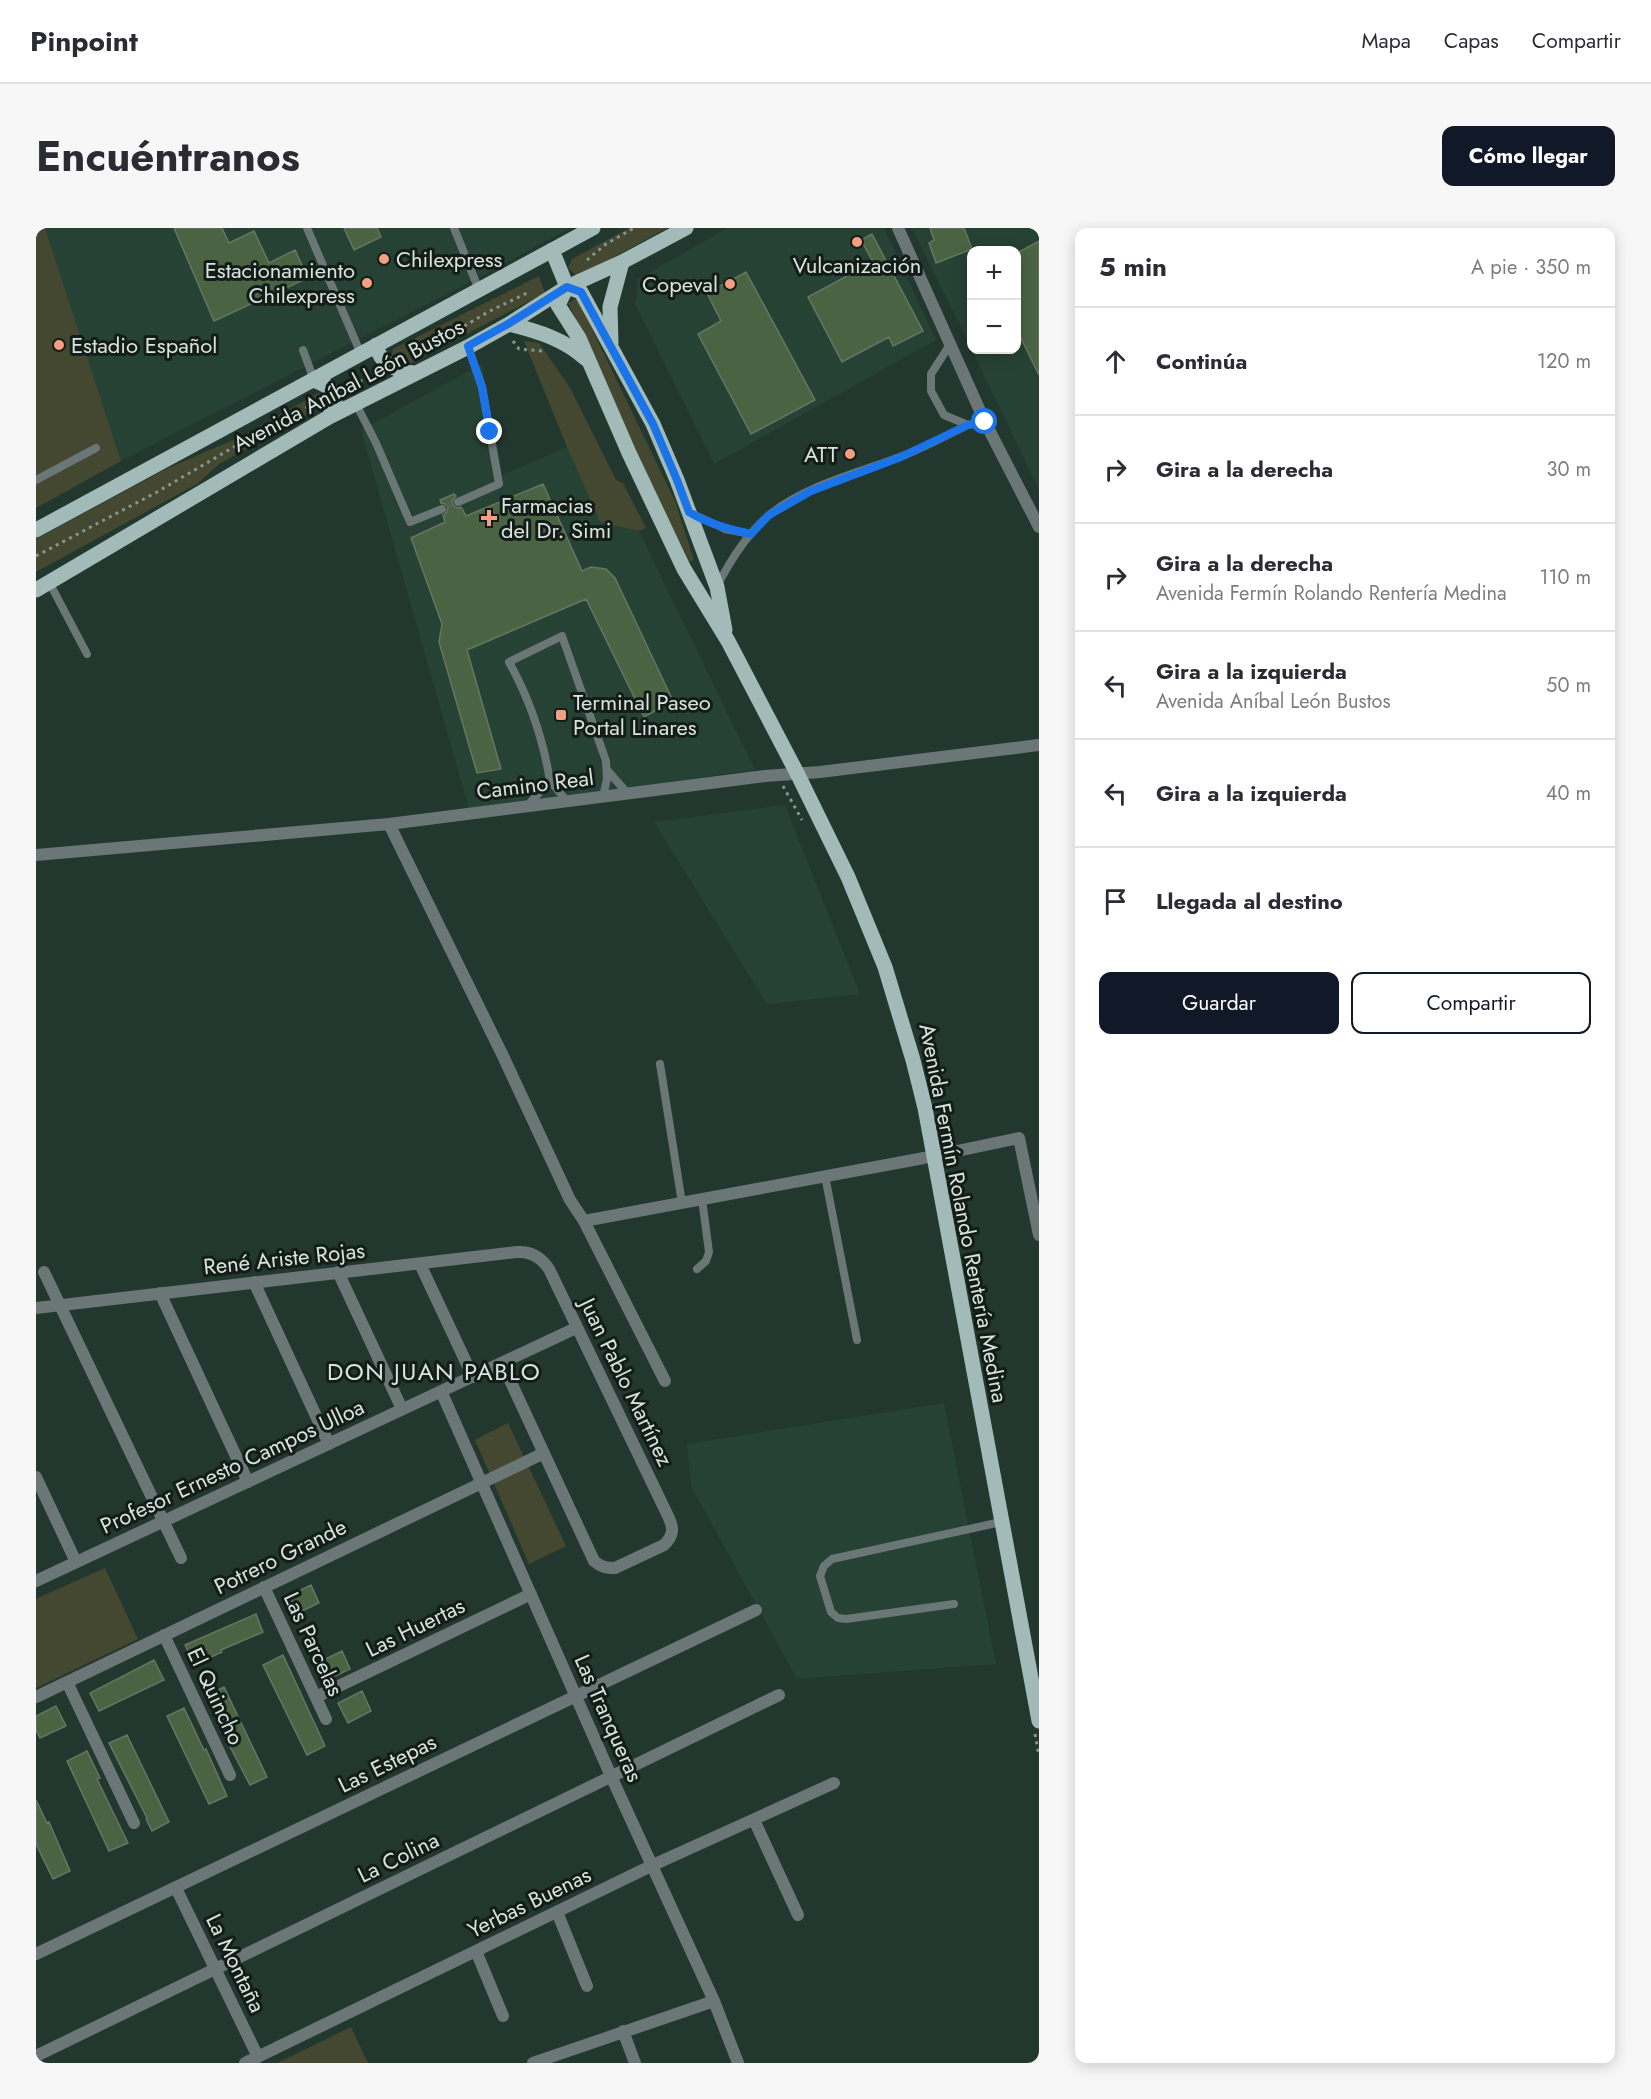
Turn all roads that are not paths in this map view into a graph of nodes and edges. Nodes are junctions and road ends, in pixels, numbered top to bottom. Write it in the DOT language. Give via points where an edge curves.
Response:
graph roads {
  1 [pos="307,228"];
  2 [pos="454,228"];
  3 [pos="686,228"];
  4 [pos="898,228"];
  5 [pos="588,229"];
  6 [pos="552,250"];
  7 [pos="622,262"];
  8 [pos="565,281"];
  9 [pos="478,290"];
  10 [pos="505,326"];
  11 [pos="951,343"];
  12 [pos="376,345"];
  13 [pos="468,346"];
  14 [pos="303,350"];
  15 [pos="612,352"];
  16 [pos="361,354"];
  17 [pos="591,363"];
  18 [pos="415,373"];
  19 [pos="314,380"];
  20 [pos="356,405"];
  21 [pos="328,417"];
  22 [pos="985,422"];
  23 [pos="968,425"];
  24 [pos="96,448"];
  25 [pos="36,480"];
  26 [pos="458,502"];
  27 [pos="442,509"];
  28 [pos="689,512"];
  29 [pos="1039,527"];
  30 [pos="36,530"];
  31 [pos="751,534"];
  32 [pos="43,586"];
  33 [pos="717,587"];
  34 [pos="728,641"];
  35 [pos="87,654"];
  36 [pos="1039,745"];
  37 [pos="607,770"];
  38 [pos="798,775"];
  39 [pos="550,781"];
  40 [pos="628,794"];
  41 [pos="603,797"];
  42 [pos="567,801"];
  43 [pos="527,806"];
  44 [pos="390,824"];
  45 [pos="36,855"];
  46 [pos="660,1064"];
  47 [pos="933,1156"];
  48 [pos="825,1176"];
  49 [pos="702,1199"];
  50 [pos="682,1203"];
  51 [pos="584,1221"];
  52 [pos="1039,1235"];
  53 [pos="536,1255"];
  54 [pos="420,1264"];
  55 [pos="697,1269"];
  56 [pos="44,1272"];
  57 [pos="338,1272"];
  58 [pos="254,1282"];
  59 [pos="160,1293"];
  60 [pos="59,1305"];
  61 [pos="36,1308"];
  62 [pos="576,1328"];
  63 [pos="857,1340"];
  64 [pos="502,1363"];
  65 [pos="472,1377"];
  66 [pos="665,1381"];
  67 [pos="441,1391"];
  68 [pos="402,1409"];
  69 [pos="329,1444"];
  70 [pos="542,1454"];
  71 [pos="36,1477"];
  72 [pos="248,1482"];
  73 [pos="482,1483"];
  74 [pos="164,1521"];
  75 [pos="1001,1522"];
  76 [pos="181,1558"];
  77 [pos="76,1562"];
  78 [pos="36,1581"];
  79 [pos="264,1587"];
  80 [pos="531,1594"];
  81 [pos="954,1604"];
  82 [pos="756,1610"];
  83 [pos="164,1635"];
  84 [pos="67,1682"];
  85 [pos="37,1693"];
  86 [pos="778,1695"];
  87 [pos="576,1696"];
  88 [pos="316,1697"];
  89 [pos="327,1719"];
  90 [pos="1037,1727"];
  91 [pos="230,1775"];
  92 [pos="611,1776"];
  93 [pos="834,1783"];
  94 [pos="754,1820"];
  95 [pos="134,1823"];
  96 [pos="653,1865"];
  97 [pos="176,1888"];
  98 [pos="557,1912"];
  99 [pos="798,1915"];
  100 [pos="477,1952"];
  101 [pos="36,1954"];
  102 [pos="216,1970"];
  103 [pos="587,1986"];
  104 [pos="714,2001"];
  105 [pos="503,2016"];
  106 [pos="623,2031"];
  107 [pos="36,2055"];
  108 [pos="258,2056"];
  109 [pos="539,2062"];
  110 [pos="245,2063"];
  111 [pos="635,2063"];
  112 [pos="738,2063"];
  1 -- 16 [label="lane"];
  2 -- 9 [label="lane"];
  3 -- 7 [label="main road, Avenida Aníbal León Bustos"];
  4 -- 11 [label="street"];
  5 -- 6 [label="main road, Avenida Aníbal León Bustos"];
  6 -- 8 [label="main road, Avenida Fermín Rolando Rentería Medina"];
  6 -- 9 [label="main road, Avenida Aníbal León Bustos"];
  7 -- 8 [label="main road, Avenida Aníbal León Bustos"];
  7 -- 15 [label="main road" via="610,307"];
  8 -- 10 [label="main road, Avenida Aníbal León Bustos"];
  8 -- 15 [label="main road, Avenida Fermín Rolando Rentería Medina" via="581,292"];
  8 -- 17 [label="main road, Avenida Fermín Rolando Rentería Medina" via="558,305"];
  9 -- 12 [label="main road, Avenida Aníbal León Bustos"];
  10 -- 13 [label="main road, Avenida Aníbal León Bustos"];
  10 -- 17 [label="main road" via="547,334"];
  11 -- 22 [label="street"];
  11 -- 23 [label="lane" via="931,374 931,391 944,415"];
  12 -- 16 [label="main road, Avenida Aníbal León Bustos"];
  12 -- 18 [label="main road" via="377,353 391,367"];
  13 -- 18 [label="main road, Avenida Aníbal León Bustos"];
  13 -- 26 [label="lane" via="482,387 499,484"];
  14 -- 19 [label="lane"];
  15 -- 28 [label="main road, Avenida Fermín Rolando Rentería Medina" via="653,424"];
  16 -- 19 [label="main road, Avenida Aníbal León Bustos"];
  17 -- 34 [label="main road, Avenida Fermín Rolando Rentería Medina" via="684,569"];
  18 -- 20 [label="main road, Avenida Aníbal León Bustos"];
  19 -- 21 [label="main road" via="335,393 336,404"];
  19 -- 30 [label="main road, Avenida Aníbal León Bustos"];
  20 -- 21 [label="main road, Avenida Aníbal León Bustos"];
  20 -- 27 [label="lane" via="410,522"];
  21 -- 32 [label="main road, Avenida Aníbal León Bustos"];
  22 -- 23 [label="lane"];
  22 -- 29 [label="street"];
  23 -- 31 [label="lane" via="901,457 811,491 769,515"];
  24 -- 25 [label="lane"];
  28 -- 31 [label="lane" via="709,524"];
  28 -- 33 [label="main road, Avenida Fermín Rolando Rentería Medina"];
  31 -- 33 [label="lane"];
  32 -- 35 [label="lane"];
  33 -- 34 [label="main road, Avenida Fermín Rolando Rentería Medina"];
  34 -- 38 [label="main road, Avenida Fermín Rolando Rentería Medina"];
  36 -- 38 [label="street, Camino Real"];
  37 -- 39 [label="lane" via="562,636 509,662 531,708"];
  37 -- 40 [label="lane"];
  37 -- 41 [label="lane"];
  38 -- 40 [label="street, Camino Real"];
  38 -- 47 [label="main road, Avenida Fermín Rolando Rentería Medina" via="848,877 885,967 914,1060"];
  39 -- 42 [label="lane"];
  39 -- 43 [label="lane"];
  40 -- 41 [label="street, Camino Real"];
  41 -- 42 [label="street, Camino Real"];
  42 -- 43 [label="street, Camino Real"];
  43 -- 44 [label="street, Camino Real"];
  44 -- 45 [label="street, Camino Real"];
  44 -- 51 [label="street" via="570,1200"];
  46 -- 50 [label="lane"];
  47 -- 48 [label="street"];
  47 -- 52 [label="street" via="1019,1138"];
  47 -- 75 [label="main road, Avenida Fermín Rolando Rentería Medina"];
  48 -- 49 [label="street"];
  48 -- 63 [label="lane"];
  49 -- 50 [label="street"];
  49 -- 55 [label="lane" via="709,1252"];
  50 -- 51 [label="street"];
  51 -- 66 [label="street"];
  53 -- 54 [label="street, René Ariste Rojas" via="517,1252"];
  53 -- 62 [label="street, Juan Pablo Martínez" via="549,1269"];
  54 -- 57 [label="street, René Ariste Rojas"];
  54 -- 65 [label="street"];
  56 -- 60 [label="street"];
  57 -- 58 [label="street, René Ariste Rojas"];
  57 -- 68 [label="street"];
  58 -- 59 [label="street, René Ariste Rojas"];
  58 -- 69 [label="street"];
  59 -- 60 [label="street, René Ariste Rojas"];
  59 -- 72 [label="street"];
  60 -- 61 [label="street, René Ariste Rojas"];
  60 -- 74 [label="street"];
  62 -- 64 [label="street, Profesor Ernesto Campos Ulloa"];
  62 -- 70 [label="street, Juan Pablo Martínez" via="668,1516 673,1532 670,1539 615,1568 599,1566 589,1554"];
  64 -- 65 [label="street, Profesor Ernesto Campos Ulloa"];
  64 -- 70 [label="street"];
  65 -- 67 [label="street, Profesor Ernesto Campos Ulloa"];
  67 -- 68 [label="street, Profesor Ernesto Campos Ulloa"];
  67 -- 73 [label="street, Las Tranqueras"];
  68 -- 69 [label="street, Profesor Ernesto Campos Ulloa"];
  69 -- 72 [label="street, Profesor Ernesto Campos Ulloa"];
  70 -- 73 [label="street, Potrero Grande"];
  71 -- 77 [label="street"];
  72 -- 74 [label="street, Profesor Ernesto Campos Ulloa"];
  73 -- 79 [label="street, Potrero Grande"];
  73 -- 80 [label="street, Las Tranqueras"];
  74 -- 76 [label="street"];
  74 -- 77 [label="street, Profesor Ernesto Campos Ulloa"];
  75 -- 81 [label="lane" via="832,1559 820,1576 831,1612 838,1618"];
  75 -- 90 [label="main road, Avenida Fermín Rolando Rentería Medina"];
  77 -- 78 [label="street, Profesor Ernesto Campos Ulloa"];
  79 -- 83 [label="street, Potrero Grande"];
  79 -- 88 [label="street, Las Parcelas"];
  80 -- 87 [label="street, Las Tranqueras"];
  80 -- 88 [label="street, Las Huertas"];
  82 -- 87 [label="street, Las Estepas"];
  83 -- 84 [label="street, Potrero Grande"];
  83 -- 91 [label="street, El Quincho"];
  84 -- 85 [label="street, Potrero Grande"];
  84 -- 95 [label="street"];
  86 -- 92 [label="street, La Colina"];
  87 -- 92 [label="street, Las Tranqueras"];
  87 -- 97 [label="street, Las Estepas"];
  88 -- 89 [label="street, Las Parcelas"];
  92 -- 96 [label="street, Las Tranqueras"];
  92 -- 102 [label="street, La Colina"];
  93 -- 94 [label="street, Yerbas Buenas"];
  94 -- 96 [label="street, Yerbas Buenas"];
  94 -- 99 [label="street"];
  96 -- 98 [label="street, Yerbas Buenas"];
  96 -- 104 [label="street, Las Tranqueras"];
  97 -- 101 [label="street, Las Estepas"];
  97 -- 102 [label="street, La Montaña"];
  98 -- 100 [label="street, Yerbas Buenas"];
  98 -- 103 [label="street"];
  100 -- 105 [label="street"];
  100 -- 108 [label="street, Yerbas Buenas"];
  102 -- 107 [label="street, La Colina"];
  102 -- 108 [label="street, La Montaña"];
  104 -- 106 [label="street"];
  104 -- 112 [label="street, Las Tranqueras"];
  106 -- 109 [label="street"];
  106 -- 111 [label="street"];
  108 -- 110 [label="street, Yerbas Buenas"];
}
